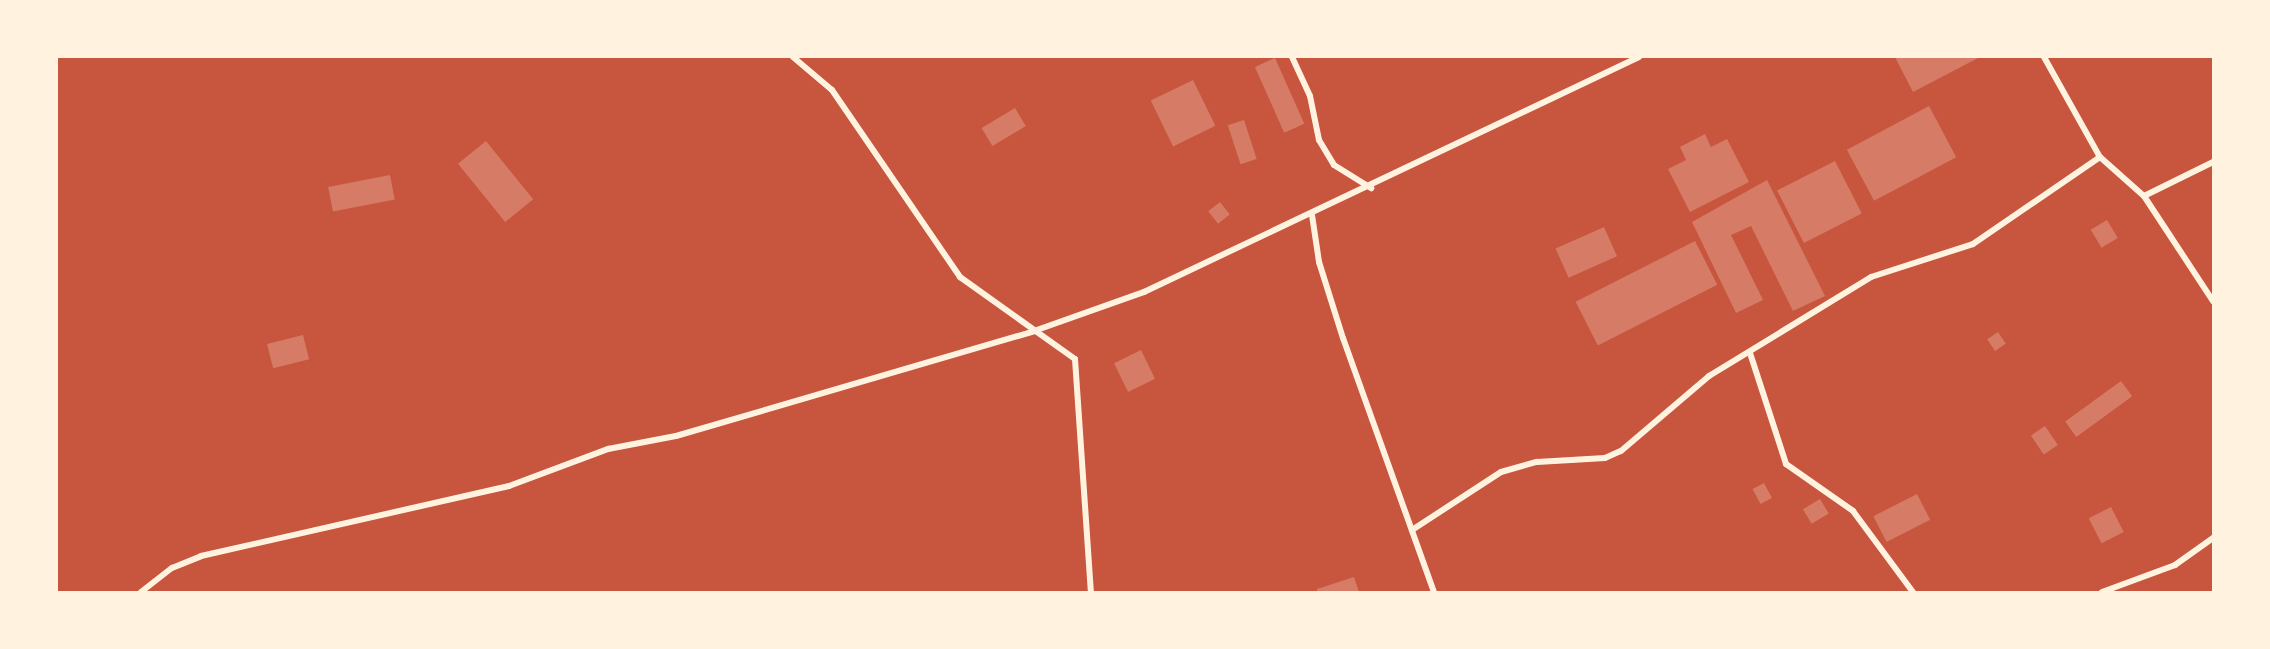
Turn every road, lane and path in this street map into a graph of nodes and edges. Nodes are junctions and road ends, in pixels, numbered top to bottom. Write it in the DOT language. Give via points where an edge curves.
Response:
graph roads {
  1 [pos="793,57"];
  2 [pos="1292,57"];
  3 [pos="1639,57"];
  4 [pos="2044,57"];
  5 [pos="2100,158"];
  6 [pos="2213,162"];
  7 [pos="1371,188"];
  8 [pos="2144,196"];
  9 [pos="1312,215"];
  10 [pos="2213,301"];
  11 [pos="1034,331"];
  12 [pos="1750,353"];
  13 [pos="1412,530"];
  14 [pos="2213,538"];
  15 [pos="141,592"];
  16 [pos="1091,592"];
  17 [pos="1434,592"];
  18 [pos="1913,592"];
  19 [pos="2102,592"];
  1 -- 11 [label="street" via="832,90 960,277"];
  2 -- 7 [label="street" via="1310,96 1319,140 1334,165"];
  3 -- 7 [label="street"];
  4 -- 5 [label="street"];
  5 -- 8 [label="street"];
  5 -- 12 [label="street" via="1973,243 1871,277"];
  6 -- 8 [label="street"];
  7 -- 9 [label="street"];
  8 -- 10 [label="street"];
  9 -- 11 [label="street" via="1144,292"];
  9 -- 13 [label="street" via="1319,262"];
  11 -- 15 [label="street" via="676,436 608,449 509,486 201,555 172,568"];
  11 -- 16 [label="street" via="1075,359"];
  12 -- 13 [label="street" via="1709,376 1621,451 1605,458 1537,462 1501,472"];
  12 -- 18 [label="street" via="1786,464 1853,511"];
  13 -- 17 [label="street"];
  14 -- 19 [label="street" via="2175,565"];
}
